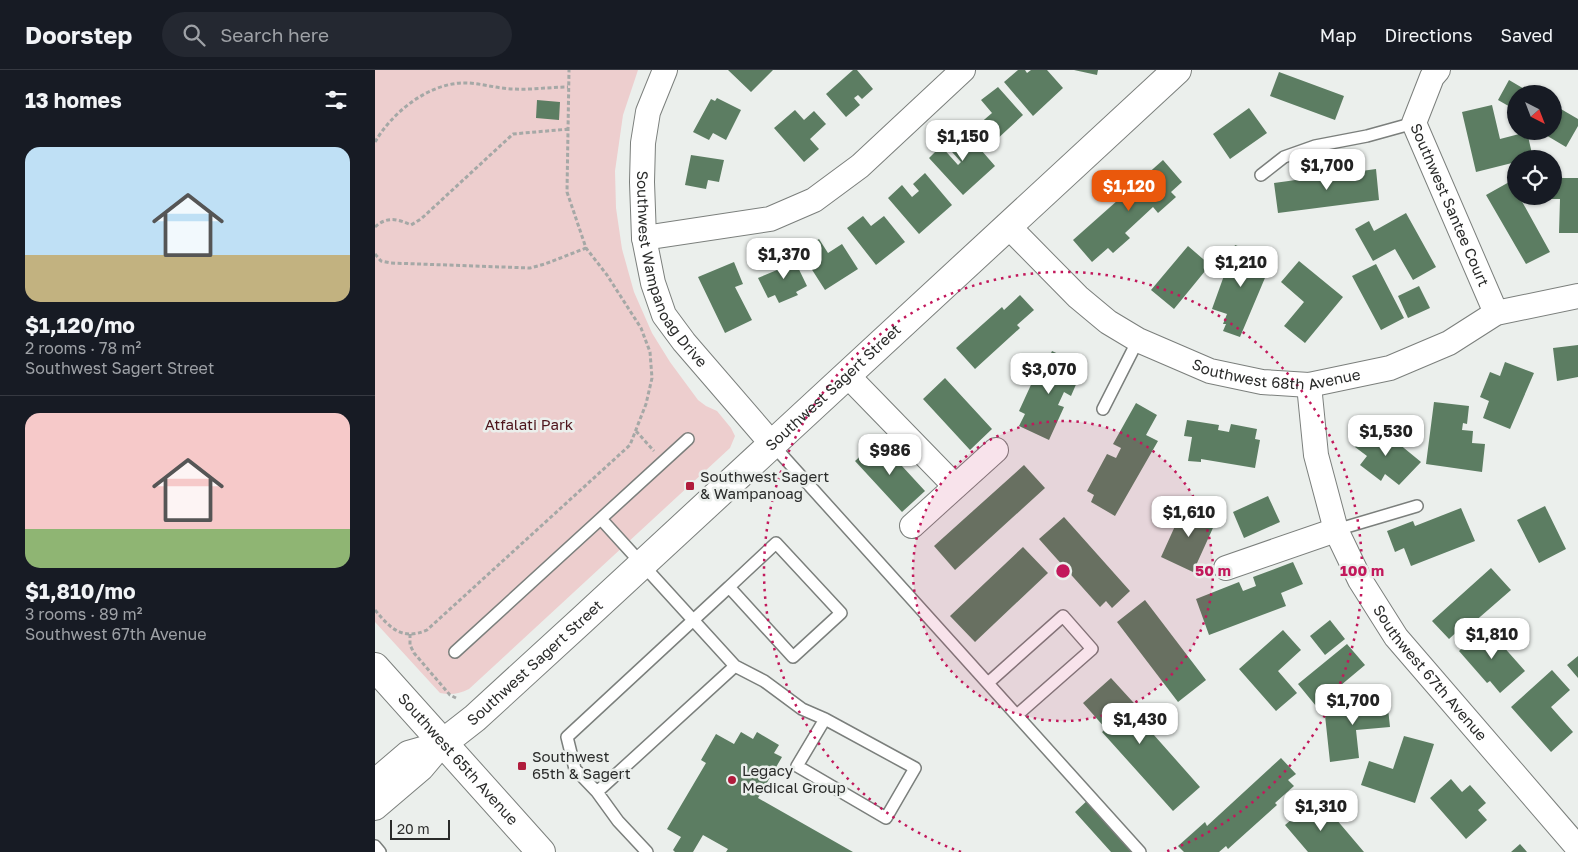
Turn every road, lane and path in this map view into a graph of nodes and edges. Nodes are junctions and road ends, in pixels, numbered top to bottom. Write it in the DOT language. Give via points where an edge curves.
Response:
graph roads {
  1 [pos="569,70"];
  2 [pos="665,70"];
  3 [pos="963,70"];
  4 [pos="1177,70"];
  5 [pos="1438,70"];
  6 [pos="568,86"];
  7 [pos="1414,123"];
  8 [pos="569,129"];
  9 [pos="375,142"];
  10 [pos="1261,175"];
  11 [pos="1007,226"];
  12 [pos="375,227"];
  13 [pos="644,238"];
  14 [pos="586,248"];
  15 [pos="375,254"];
  16 [pos="1578,296"];
  17 [pos="1496,313"];
  18 [pos="1138,340"];
  19 [pos="847,375"];
  20 [pos="1309,385"];
  21 [pos="1103,408"];
  22 [pos="636,431"];
  23 [pos="688,439"];
  24 [pos="772,444"];
  25 [pos="996,450"];
  26 [pos="664,461"];
  27 [pos="955,486"];
  28 [pos="1417,506"];
  29 [pos="601,519"];
  30 [pos="912,526"];
  31 [pos="1336,530"];
  32 [pos="642,563"];
  33 [pos="1226,568"];
  34 [pos="729,587"];
  35 [pos="375,610"];
  36 [pos="693,620"];
  37 [pos="410,634"];
  38 [pos="455,652"];
  39 [pos="735,666"];
  40 [pos="375,667"];
  41 [pos="987,683"];
  42 [pos="456,698"];
  43 [pos="1017,716"];
  44 [pos="825,719"];
  45 [pos="443,743"];
  46 [pos="375,781"];
  47 [pos="597,792"];
  48 [pos="375,808"];
  49 [pos="375,846"];
  50 [pos="1578,848"];
  51 [pos="380,852"];
  52 [pos="541,852"];
  53 [pos="647,852"];
  54 [pos="1140,852"];
  1 -- 6 [label="path"];
  2 -- 13 [label="street, Southwest Wampanoag Drive" via="648,112 643,143"];
  3 -- 13 [label="street" via="860,166 814,200 770,219"];
  4 -- 11 [label="main road, Southwest Sagert Street"];
  5 -- 7 [label="street, Southwest Santee Court" via="1432,77"];
  6 -- 8 [label="path"];
  6 -- 9 [label="path" via="513,90 461,83 436,89 412,102 390,120"];
  7 -- 10 [label="lane" via="1315,146 1284,157"];
  7 -- 17 [label="street, Southwest Santee Court"];
  8 -- 12 [label="path" via="513,134 421,219 411,225 398,219 387,220"];
  8 -- 14 [label="path" via="567,192"];
  11 -- 18 [label="street, Southwest 68th Avenue" via="1077,297 1108,322"];
  11 -- 19 [label="main road, Southwest Sagert Street"];
  13 -- 24 [label="street, Southwest Wampanoag Drive" via="653,283 664,315"];
  14 -- 15 [label="path" via="530,268 391,263 381,261"];
  14 -- 22 [label="path" via="641,328 650,352 652,378"];
  16 -- 17 [label="street, Southwest 68th Avenue"];
  17 -- 20 [label="street, Southwest 68th Avenue" via="1449,342 1390,368"];
  18 -- 20 [label="street, Southwest 68th Avenue" via="1210,371 1262,382"];
  18 -- 21 [label="lane"];
  19 -- 24 [label="main road, Southwest Sagert Street"];
  19 -- 27 [label="street"];
  20 -- 31 [label="street, Southwest 67th Avenue" via="1316,455"];
  22 -- 26 [label="path"];
  22 -- 37 [label="path" via="630,445 427,630"];
  23 -- 26 [label="lane"];
  24 -- 32 [label="main road, Southwest Sagert Street"];
  24 -- 41 [label="lane"];
  25 -- 27 [label="street"];
  26 -- 29 [label="lane"];
  27 -- 30 [label="street"];
  28 -- 31 [label="lane"];
  29 -- 32 [label="lane"];
  29 -- 38 [label="lane"];
  31 -- 33 [label="street"];
  31 -- 50 [label="street, Southwest 67th Avenue" via="1360,580 1396,637"];
  32 -- 36 [label="lane"];
  32 -- 45 [label="main road, Southwest Sagert Street" via="475,718"];
  34 -- 34 [label="lane" via="776,543 841,613 793,657"];
  34 -- 36 [label="lane"];
  35 -- 37 [label="path" via="394,630"];
  36 -- 39 [label="lane"];
  36 -- 47 [label="lane" via="567,738 575,769"];
  37 -- 42 [label="path" via="414,653"];
  39 -- 44 [label="lane" via="765,681 802,709"];
  39 -- 47 [label="lane"];
  40 -- 45 [label="main road, Southwest 65th Avenue"];
  41 -- 43 [label="lane"];
  41 -- 43 [label="lane" via="1063,616 1092,649"];
  43 -- 54 [label="lane"];
  44 -- 44 [label="lane" via="915,768 886,818 797,766"];
  45 -- 46 [label="street, Southwest Sagert Street" via="408,753"];
  45 -- 48 [label="street, Southwest Sagert Street" via="422,768"];
  45 -- 52 [label="main road, Southwest 65th Avenue"];
  47 -- 53 [label="lane"];
  49 -- 51 [label="lane"];
}
